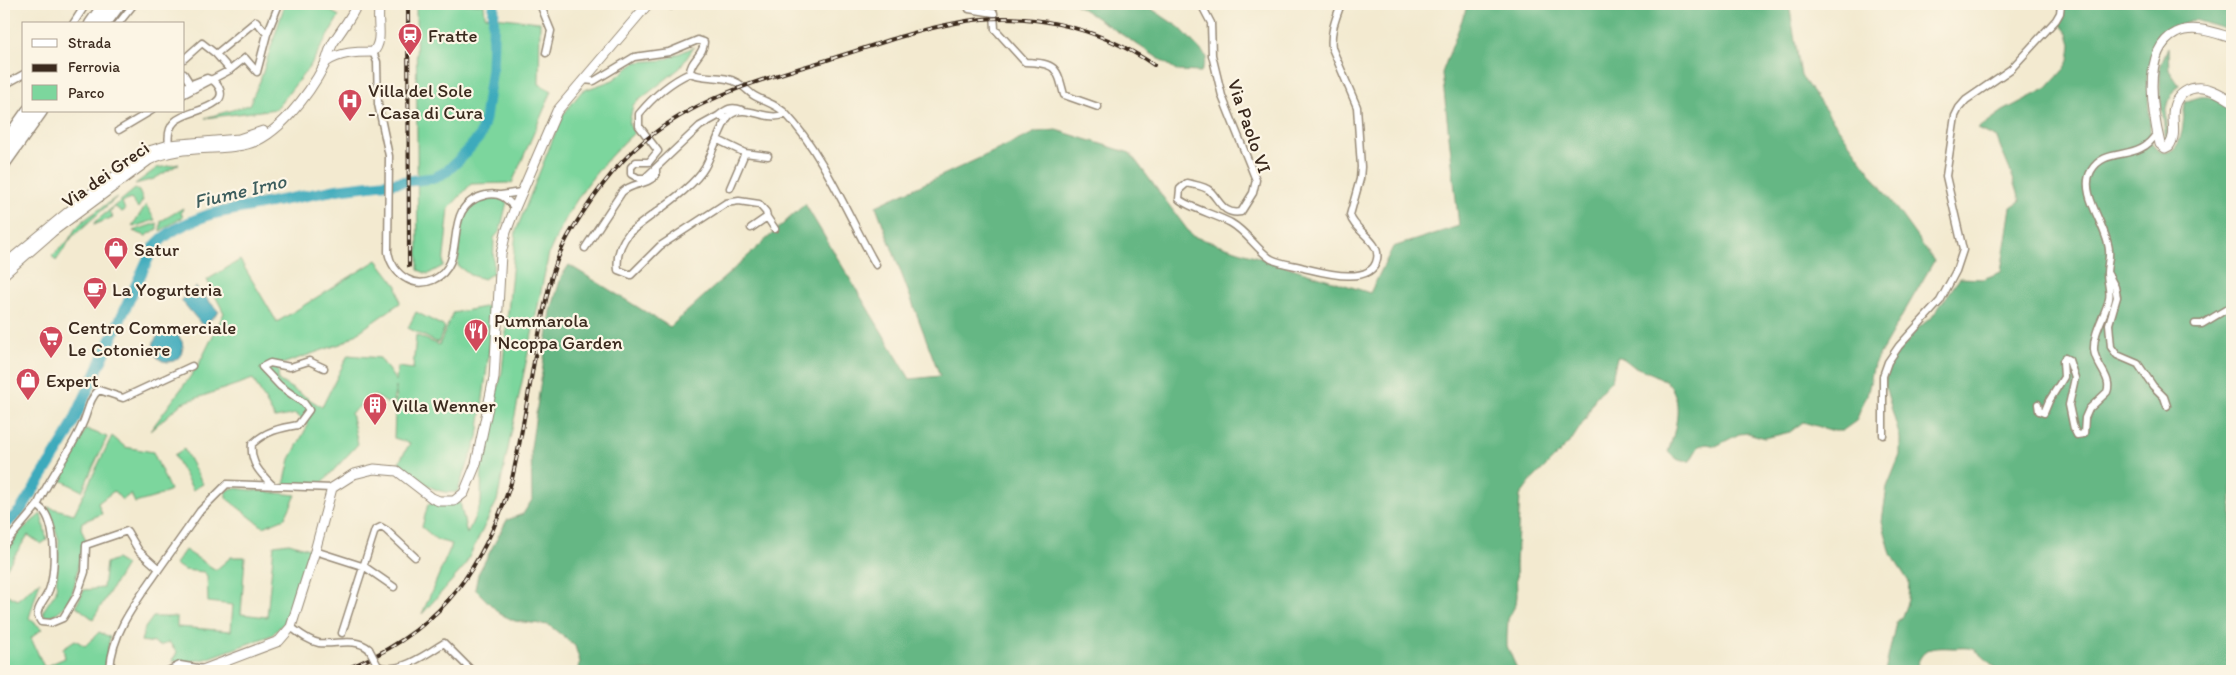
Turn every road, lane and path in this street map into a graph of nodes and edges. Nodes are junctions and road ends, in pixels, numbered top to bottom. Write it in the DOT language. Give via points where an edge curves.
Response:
graph roads {
  1 [pos="86,4"];
  2 [pos="105,4"];
  3 [pos="119,4"];
  4 [pos="134,4"];
  5 [pos="279,4"];
  6 [pos="357,4"];
  7 [pos="371,4"];
  8 [pos="376,4"];
  9 [pos="380,4"];
  10 [pos="540,4"];
  11 [pos="648,4"];
  12 [pos="663,4"];
  13 [pos="673,4"];
  14 [pos="970,4"];
  15 [pos="1201,4"];
  16 [pos="1341,4"];
  17 [pos="2061,4"];
  18 [pos="351,15"];
  19 [pos="74,22"];
  20 [pos="92,22"];
  21 [pos="106,22"];
  22 [pos="120,22"];
  23 [pos="267,34"];
  24 [pos="2232,38"];
  25 [pos="348,52"];
  26 [pos="373,52"];
  27 [pos="546,53"];
  28 [pos="216,54"];
  29 [pos="185,58"];
  30 [pos="326,62"];
  31 [pos="230,70"];
  32 [pos="690,73"];
  33 [pos="22,75"];
  34 [pos="185,76"];
  35 [pos="213,80"];
  36 [pos="583,80"];
  37 [pos="4,85"];
  38 [pos="191,85"];
  39 [pos="185,87"];
  40 [pos="185,94"];
  41 [pos="2232,101"];
  42 [pos="295,107"];
  43 [pos="1098,107"];
  44 [pos="746,111"];
  45 [pos="27,112"];
  46 [pos="40,112"];
  47 [pos="149,112"];
  48 [pos="786,114"];
  49 [pos="718,116"];
  50 [pos="727,118"];
  51 [pos="119,130"];
  52 [pos="2157,133"];
  53 [pos="718,140"];
  54 [pos="169,145"];
  55 [pos="4,146"];
  56 [pos="745,153"];
  57 [pos="768,156"];
  58 [pos="4,163"];
  59 [pos="656,169"];
  60 [pos="730,188"];
  61 [pos="521,192"];
  62 [pos="500,194"];
  63 [pos="515,208"];
  64 [pos="767,217"];
  65 [pos="751,228"];
  66 [pos="775,229"];
  67 [pos="585,248"];
  68 [pos="4,265"];
  69 [pos="876,265"];
  70 [pos="2107,273"];
  71 [pos="4,274"];
  72 [pos="2232,306"];
  73 [pos="2195,324"];
  74 [pos="192,366"];
  75 [pos="324,368"];
  76 [pos="2038,404"];
  77 [pos="2167,406"];
  78 [pos="1883,435"];
  79 [pos="273,486"];
  80 [pos="332,488"];
  81 [pos="37,506"];
  82 [pos="4,545"];
  83 [pos="315,551"];
  84 [pos="415,557"];
  85 [pos="365,567"];
  86 [pos="159,569"];
  87 [pos="394,587"];
  88 [pos="291,627"];
  89 [pos="342,633"];
  90 [pos="201,670"];
  91 [pos="113,671"];
  92 [pos="168,671"];
  93 [pos="472,671"];
  1 -- 19 [label="street"];
  2 -- 20 [label="highway"];
  3 -- 21 [label="highway"];
  4 -- 22 [label="street"];
  5 -- 23 [label="street"];
  6 -- 18 [label="street, Via dei Greci"];
  7 -- 8 [label="street"];
  9 -- 26 [label="street" via="379,43"];
  10 -- 27 [label="street" via="550,31"];
  11 -- 36 [label="street"];
  12 -- 13 [label="street"];
  14 -- 43 [label="street" via="969,9 994,13 995,29 1025,62 1048,63 1056,69 1064,95"];
  15 -- 16 [label="street, Via Paolo VI" via="1211,23 1212,56 1220,87 1256,180 1253,193 1240,212 1226,210 1208,190 1187,183 1180,189 1180,199 1241,229 1263,253 1276,261 1330,275 1349,276 1372,268 1378,255 1350,215 1361,167 1357,107 1331,41"];
  17 -- 78 [label="street" via="2056,20 2016,64 1966,100 1955,116 1946,176 1963,250 1940,302 1888,362 1882,376"];
  18 -- 25 [label="street, Via dei Greci" via="339,43 340,48"];
  18 -- 30 [label="street, Via dei Greci"];
  23 -- 28 [label="street" via="256,21"];
  23 -- 31 [label="street" via="257,72 245,58"];
  24 -- 52 [label="street" via="2207,30 2192,30 2176,33 2163,44 2153,65"];
  25 -- 26 [label="street"];
  25 -- 30 [label="street"];
  26 -- 62 [label="street" via="377,62 378,104 389,156 387,242 389,259 395,269 417,283 441,276 453,259 456,224 461,212 481,196"];
  28 -- 29 [label="street" via="202,43"];
  28 -- 31 [label="street"];
  30 -- 42 [label="street, Via dei Greci"];
  31 -- 35 [label="street"];
  32 -- 36 [label="street" via="704,42 698,40 669,52 634,57 594,82"];
  32 -- 48 [label="street" via="727,78"];
  32 -- 59 [label="street" via="667,87 639,114 638,126 658,151 649,162 636,162 631,167 631,174 646,178"];
  33 -- 37 [label="street"];
  34 -- 38 [label="street"];
  35 -- 38 [label="street" via="204,79"];
  35 -- 40 [label="street"];
  35 -- 54 [label="street" via="219,86 219,98 174,122 169,131"];
  36 -- 61 [label="street" via="554,116"];
  38 -- 39 [label="street"];
  41 -- 52 [label="street" via="2211,90 2195,87 2184,91 2174,105 2174,135 2170,146 2165,148 2160,144"];
  42 -- 54 [label="street, Via dei Greci" via="262,131 239,139"];
  42 -- 71 [label="street, Via dei Greci" via="281,124 251,143 167,153 149,160 52,232"];
  44 -- 48 [label="street" via="773,118"];
  44 -- 49 [label="street" via="734,107"];
  44 -- 50 [label="street"];
  45 -- 55 [label="highway"];
  46 -- 58 [label="highway"];
  47 -- 51 [label="street"];
  48 -- 69 [label="street" via="834,186"];
  49 -- 50 [label="street"];
  49 -- 59 [label="street" via="700,126"];
  50 -- 53 [label="street"];
  52 -- 70 [label="street" via="2142,148 2106,157 2089,174 2092,204 2109,248"];
  53 -- 56 [label="street"];
  53 -- 64 [label="street" via="699,176 621,243 618,270 630,275 660,246 726,203 759,204"];
  54 -- 68 [label="street, Via dei Greci" via="144,155 48,227"];
  56 -- 57 [label="street"];
  56 -- 60 [label="street"];
  59 -- 67 [label="street" via="656,175 650,182 630,186 622,192"];
  61 -- 62 [label="street"];
  61 -- 63 [label="street"];
  62 -- 63 [label="street"];
  63 -- 80 [label="street" via="502,254 490,400 476,464 464,494 454,501 439,501 398,471 374,469 354,474"];
  64 -- 65 [label="street"];
  64 -- 66 [label="street"];
  70 -- 76 [label="street" via="2110,297 2094,348 2108,383 2107,392 2088,409 2084,434 2077,435 2068,405 2075,378 2069,360 2065,358 2064,377 2044,413 2038,411"];
  70 -- 77 [label="street" via="2117,297 2109,324 2111,347 2117,354 2138,364 2164,396"];
  72 -- 73 [label="street" via="2202,324"];
  74 -- 81 [label="street" via="123,398 99,390 94,394 82,425 44,488"];
  75 -- 79 [label="street" via="309,361 290,367 270,363 262,368 309,410 298,425 278,428 252,444 251,456"];
  79 -- 80 [label="street"];
  79 -- 86 [label="street" via="227,484 200,511"];
  80 -- 83 [label="street"];
  81 -- 82 [label="street"];
  81 -- 86 [label="street" via="47,515 55,554 51,586 38,610 41,622 51,623 63,618 77,595 85,572 86,545 127,531 138,551"];
  83 -- 85 [label="street"];
  83 -- 88 [label="street"];
  84 -- 85 [label="street" via="386,530 378,527"];
  85 -- 87 [label="street"];
  85 -- 89 [label="street"];
  86 -- 91 [label="street" via="123,623 111,659"];
  88 -- 90 [label="street" via="279,641"];
  88 -- 93 [label="street, bridge" via="318,642 360,643 369,649 378,666 408,664 444,643"];
  90 -- 92 [label="street" via="180,665"];
}
